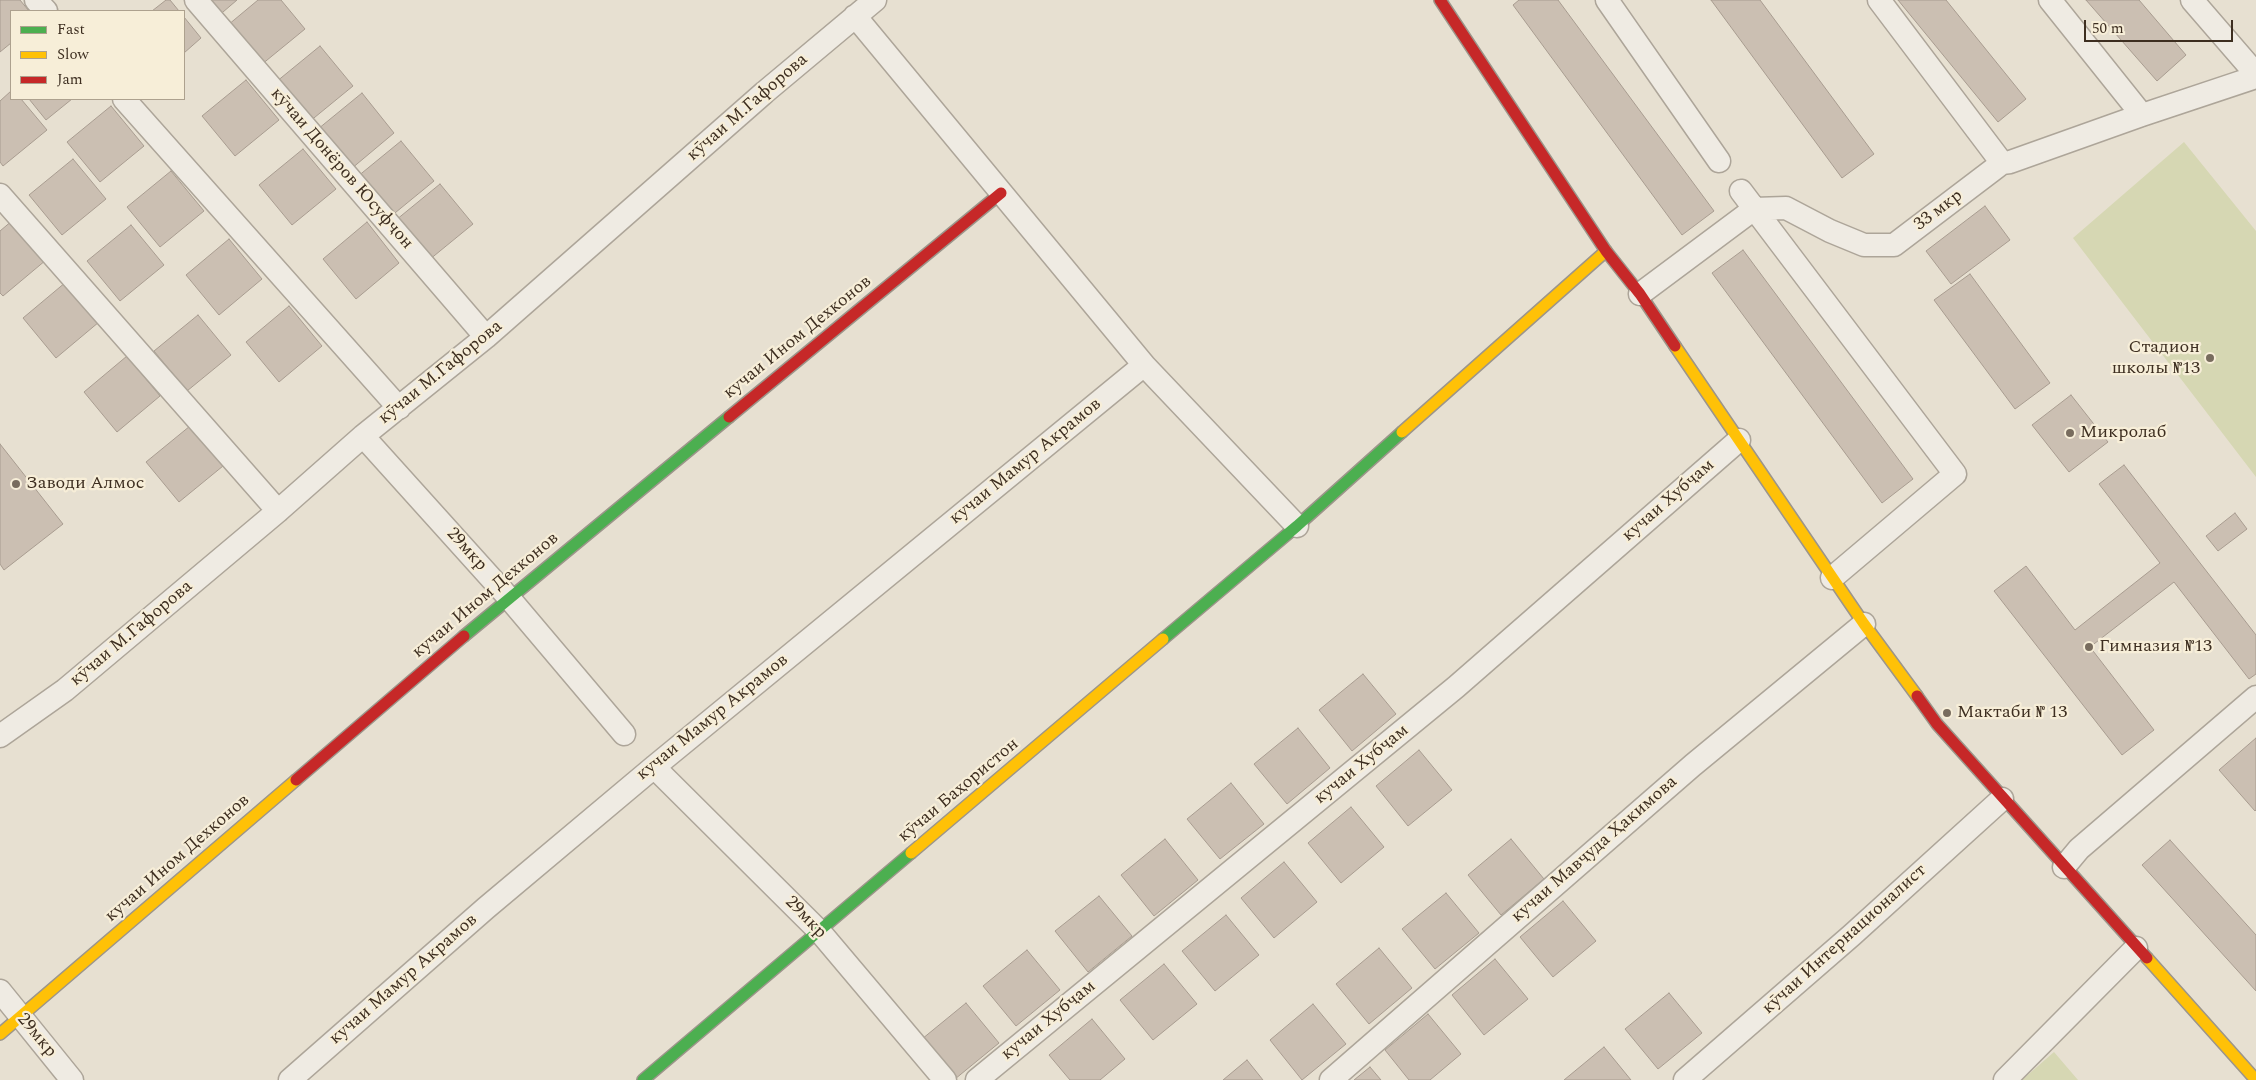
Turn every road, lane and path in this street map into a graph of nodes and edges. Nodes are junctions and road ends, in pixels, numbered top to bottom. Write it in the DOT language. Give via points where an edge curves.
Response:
graph roads {
  1 [pos="36,0"];
  2 [pos="196,0"];
  3 [pos="875,0"];
  4 [pos="1440,0"];
  5 [pos="1607,0"];
  6 [pos="1879,0"];
  7 [pos="2050,0"];
  8 [pos="2192,0"];
  9 [pos="45,10"];
  10 [pos="855,16"];
  11 [pos="2256,76"];
  12 [pos="125,100"];
  13 [pos="2142,115"];
  14 [pos="1719,161"];
  15 [pos="2002,163"];
  16 [pos="1741,191"];
  17 [pos="1001,193"];
  18 [pos="0,195"];
  19 [pos="1754,209"];
  20 [pos="1606,251"];
  21 [pos="1640,294"];
  22 [pos="486,338"];
  23 [pos="1144,365"];
  24 [pos="399,408"];
  25 [pos="363,436"];
  26 [pos="1739,440"];
  27 [pos="278,511"];
  28 [pos="1297,526"];
  29 [pos="1832,578"];
  30 [pos="509,598"];
  31 [pos="1864,624"];
  32 [pos="2256,696"];
  33 [pos="624,734"];
  34 [pos="0,736"];
  35 [pos="654,767"];
  36 [pos="2002,799"];
  37 [pos="2064,867"];
  38 [pos="820,932"];
  39 [pos="2136,948"];
  40 [pos="0,991"];
  41 [pos="20,1018"];
  42 [pos="0,1034"];
  43 [pos="72,1080"];
  44 [pos="290,1080"];
  45 [pos="642,1080"];
  46 [pos="945,1080"];
  47 [pos="977,1080"];
  48 [pos="1331,1080"];
  49 [pos="1685,1080"];
  50 [pos="2005,1080"];
  51 [pos="2256,1080"];
  1 -- 9 [label="street"];
  2 -- 22 [label="street, кӯчаи Донёров Юсуфҷон"];
  3 -- 10 [label="street, кӯчаи М.Гафорова"];
  4 -- 20 [label="street"];
  5 -- 14 [label="street"];
  6 -- 15 [label="street"];
  7 -- 13 [label="street"];
  8 -- 11 [label="street"];
  10 -- 17 [label="street"];
  10 -- 22 [label="street, кӯчаи М.Гафорова"];
  11 -- 13 [label="street, 33 мкр"];
  12 -- 24 [label="street"];
  13 -- 15 [label="street, 33 мкр"];
  15 -- 19 [label="street, 33 мкр" via="1894,245 1864,245 1786,208"];
  16 -- 19 [label="street"];
  17 -- 23 [label="street"];
  17 -- 30 [label="street, кучаи Ином Дехконов"];
  18 -- 27 [label="street"];
  19 -- 21 [label="street"];
  19 -- 29 [label="street" via="1955,474"];
  20 -- 21 [label="street"];
  20 -- 28 [label="street, кӯчаи Баҳористон"];
  21 -- 26 [label="street"];
  22 -- 24 [label="street, кӯчаи М.Гафорова"];
  23 -- 28 [label="street"];
  23 -- 35 [label="street, кучаи Мамур Акрамов"];
  24 -- 25 [label="street, кӯчаи М.Гафорова"];
  25 -- 27 [label="street, кӯчаи М.Гафорова"];
  25 -- 30 [label="street, 29мкр"];
  26 -- 29 [label="street"];
  26 -- 47 [label="street, кучаи Хубҷам" via="1456,687"];
  27 -- 34 [label="street, кӯчаи М.Гафорова" via="65,690"];
  28 -- 38 [label="street, кӯчаи Баҳористон"];
  29 -- 31 [label="street"];
  30 -- 33 [label="street, 29мкр"];
  30 -- 41 [label="street, кучаи Ином Дехконов"];
  31 -- 36 [label="street" via="1937,724"];
  31 -- 48 [label="street, кучаи Мавҷуда Ҳакимова" via="1693,765"];
  32 -- 37 [label="street" via="2080,849"];
  35 -- 38 [label="street, 29мкр"];
  35 -- 44 [label="street, кучаи Мамур Акрамов" via="486,908"];
  36 -- 37 [label="street"];
  36 -- 49 [label="street, кӯчаи Интернационалист"];
  37 -- 39 [label="street"];
  38 -- 45 [label="street, кӯчаи Баҳористон"];
  38 -- 46 [label="street, 29мкр"];
  39 -- 50 [label="street"];
  39 -- 51 [label="street"];
  40 -- 41 [label="street, 29мкр"];
  41 -- 42 [label="street, кучаи Ином Дехконов"];
  41 -- 43 [label="street, 29мкр"];
}
